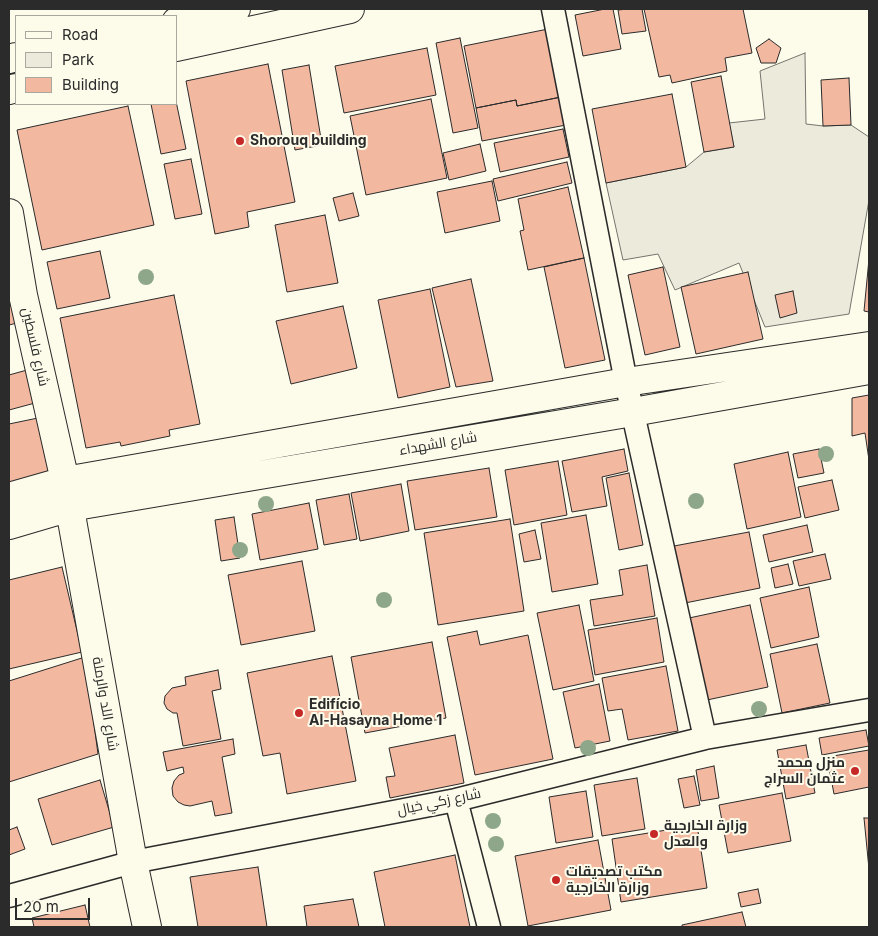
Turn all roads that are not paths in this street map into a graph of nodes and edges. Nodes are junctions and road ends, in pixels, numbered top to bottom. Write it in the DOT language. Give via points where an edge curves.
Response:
graph roads {
  1 [pos="236,9"];
  2 [pos="350,9"];
  3 [pos="553,9"];
  4 [pos="178,22"];
  5 [pos="178,47"];
  6 [pos="9,213"];
  7 [pos="869,346"];
  8 [pos="869,370"];
  9 [pos="626,382"];
  10 [pos="634,412"];
  11 [pos="68,494"];
  12 [pos="9,497"];
  13 [pos="9,524"];
  14 [pos="869,710"];
  15 [pos="705,738"];
  16 [pos="456,800"];
  17 [pos="133,862"];
  18 [pos="9,896"];
  19 [pos="147,927"];
  20 [pos="488,927"];
  1 -- 4 [label="street"];
  2 -- 5 [label="street"];
  3 -- 9 [label="street"];
  6 -- 11 [label="street, شارع فلسطين" via="23,295"];
  7 -- 9 [label="street, شارع الشهداء"];
  8 -- 10 [label="street, شارع الشهداء"];
  9 -- 10 [label="street"];
  9 -- 11 [label="street, شارع الشهداء"];
  10 -- 11 [label="street, شارع الشهداء"];
  10 -- 15 [label="street"];
  11 -- 12 [label="street, شارع الشهداء"];
  11 -- 13 [label="street, شارع الشهداء"];
  11 -- 17 [label="street, شارع اللد والرملة"];
  14 -- 15 [label="street, شارع زكي خيال"];
  15 -- 16 [label="street, شارع زكي خيال"];
  16 -- 17 [label="street, شارع زكي خيال"];
  16 -- 20 [label="street"];
  17 -- 18 [label="street, شارع زكي خيال"];
  17 -- 19 [label="street, شارع اللد والرملة"];
}
